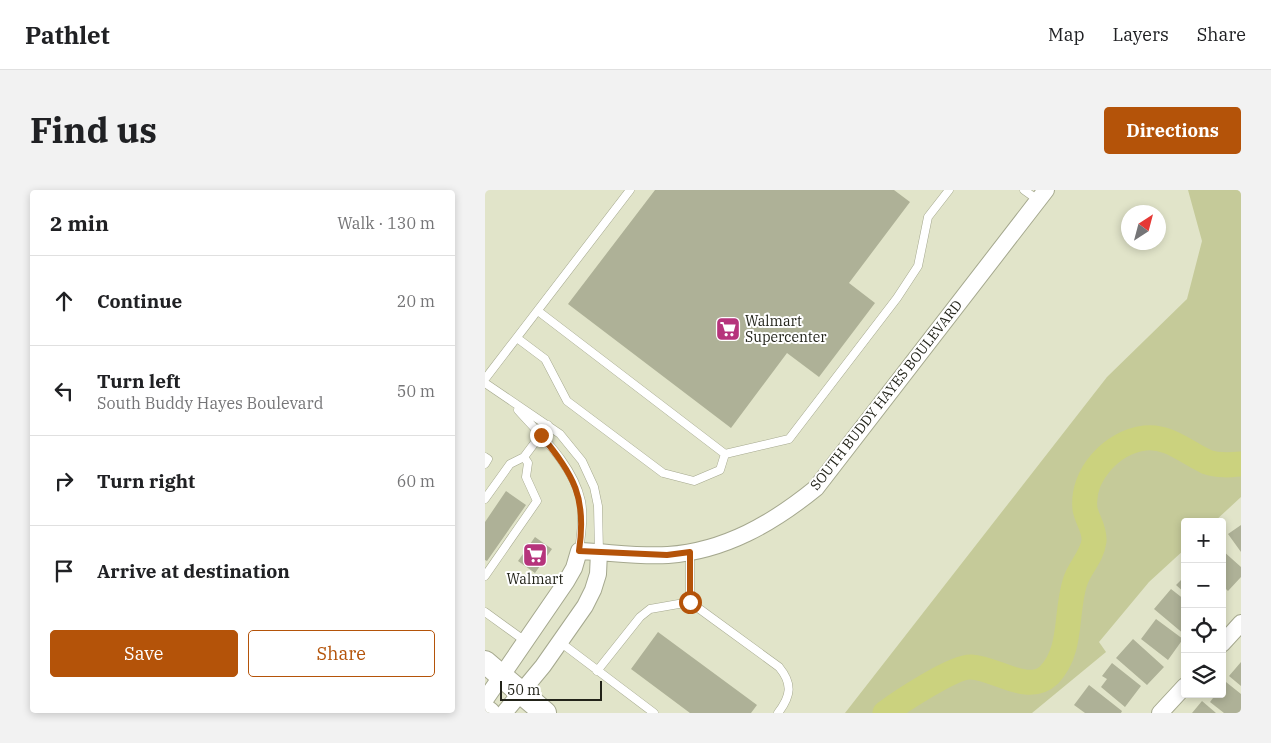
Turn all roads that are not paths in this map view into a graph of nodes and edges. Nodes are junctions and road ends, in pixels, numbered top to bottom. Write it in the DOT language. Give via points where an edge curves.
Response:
graph roads {
  1 [pos="630,190"];
  2 [pos="949,190"];
  3 [pos="1024,190"];
  4 [pos="1042,195"];
  5 [pos="538,310"];
  6 [pos="517,338"];
  7 [pos="485,379"];
  8 [pos="485,383"];
  9 [pos="514,404"];
  10 [pos="548,425"];
  11 [pos="541,435"];
  12 [pos="725,454"];
  13 [pos="524,457"];
  14 [pos="485,499"];
  15 [pos="579,551"];
  16 [pos="599,552"];
  17 [pos="690,552"];
  18 [pos="485,576"];
  19 [pos="690,602"];
  20 [pos="485,612"];
  21 [pos="1241,623"];
  22 [pos="1226,640"];
  23 [pos="525,641"];
  24 [pos="560,642"];
  25 [pos="494,669"];
  26 [pos="597,671"];
  27 [pos="1181,690"];
  28 [pos="521,691"];
  29 [pos="485,700"];
  30 [pos="485,710"];
  31 [pos="489,713"];
  32 [pos="504,713"];
  33 [pos="545,713"];
  34 [pos="653,713"];
  35 [pos="778,713"];
  36 [pos="1160,713"];
  1 -- 5 [label="lane"];
  2 -- 12 [label="lane" via="928,217 918,266 789,438"];
  3 -- 4 [label="lane"];
  4 -- 17 [label="street, SOUTH BUDDY HAYES BOULEVARD" via="816,488 762,527"];
  5 -- 6 [label="lane"];
  5 -- 12 [label="lane"];
  6 -- 7 [label="lane"];
  6 -- 12 [label="lane" via="545,359 567,401 663,473 694,480 720,470"];
  8 -- 9 [label="lane"];
  9 -- 10 [label="lane"];
  9 -- 11 [label="lane"];
  10 -- 11 [label="lane"];
  10 -- 16 [label="lane" via="571,446 594,487 598,506"];
  11 -- 13 [label="lane"];
  11 -- 15 [label="lane" via="573,481 581,502"];
  13 -- 14 [label="lane" via="510,464"];
  13 -- 18 [label="lane" via="528,463 526,477 537,501"];
  15 -- 16 [label="street, SOUTH BUDDY HAYES BOULEVARD"];
  15 -- 23 [label="street" via="570,575"];
  16 -- 17 [label="street, SOUTH BUDDY HAYES BOULEVARD" via="667,555"];
  16 -- 24 [label="street" via="593,590"];
  17 -- 19 [label="lane"];
  19 -- 26 [label="lane" via="650,609 640,616"];
  19 -- 35 [label="lane" via="779,667 788,678 788,700"];
  20 -- 23 [label="lane"];
  21 -- 22 [label="street"];
  23 -- 25 [label="street"];
  24 -- 26 [label="lane"];
  24 -- 28 [label="street"];
  25 -- 28 [label="main road"];
  25 -- 29 [label="street"];
  26 -- 34 [label="lane"];
  27 -- 36 [label="street"];
  28 -- 32 [label="street"];
  28 -- 33 [label="main road"];
  30 -- 31 [label="main road"];
}
